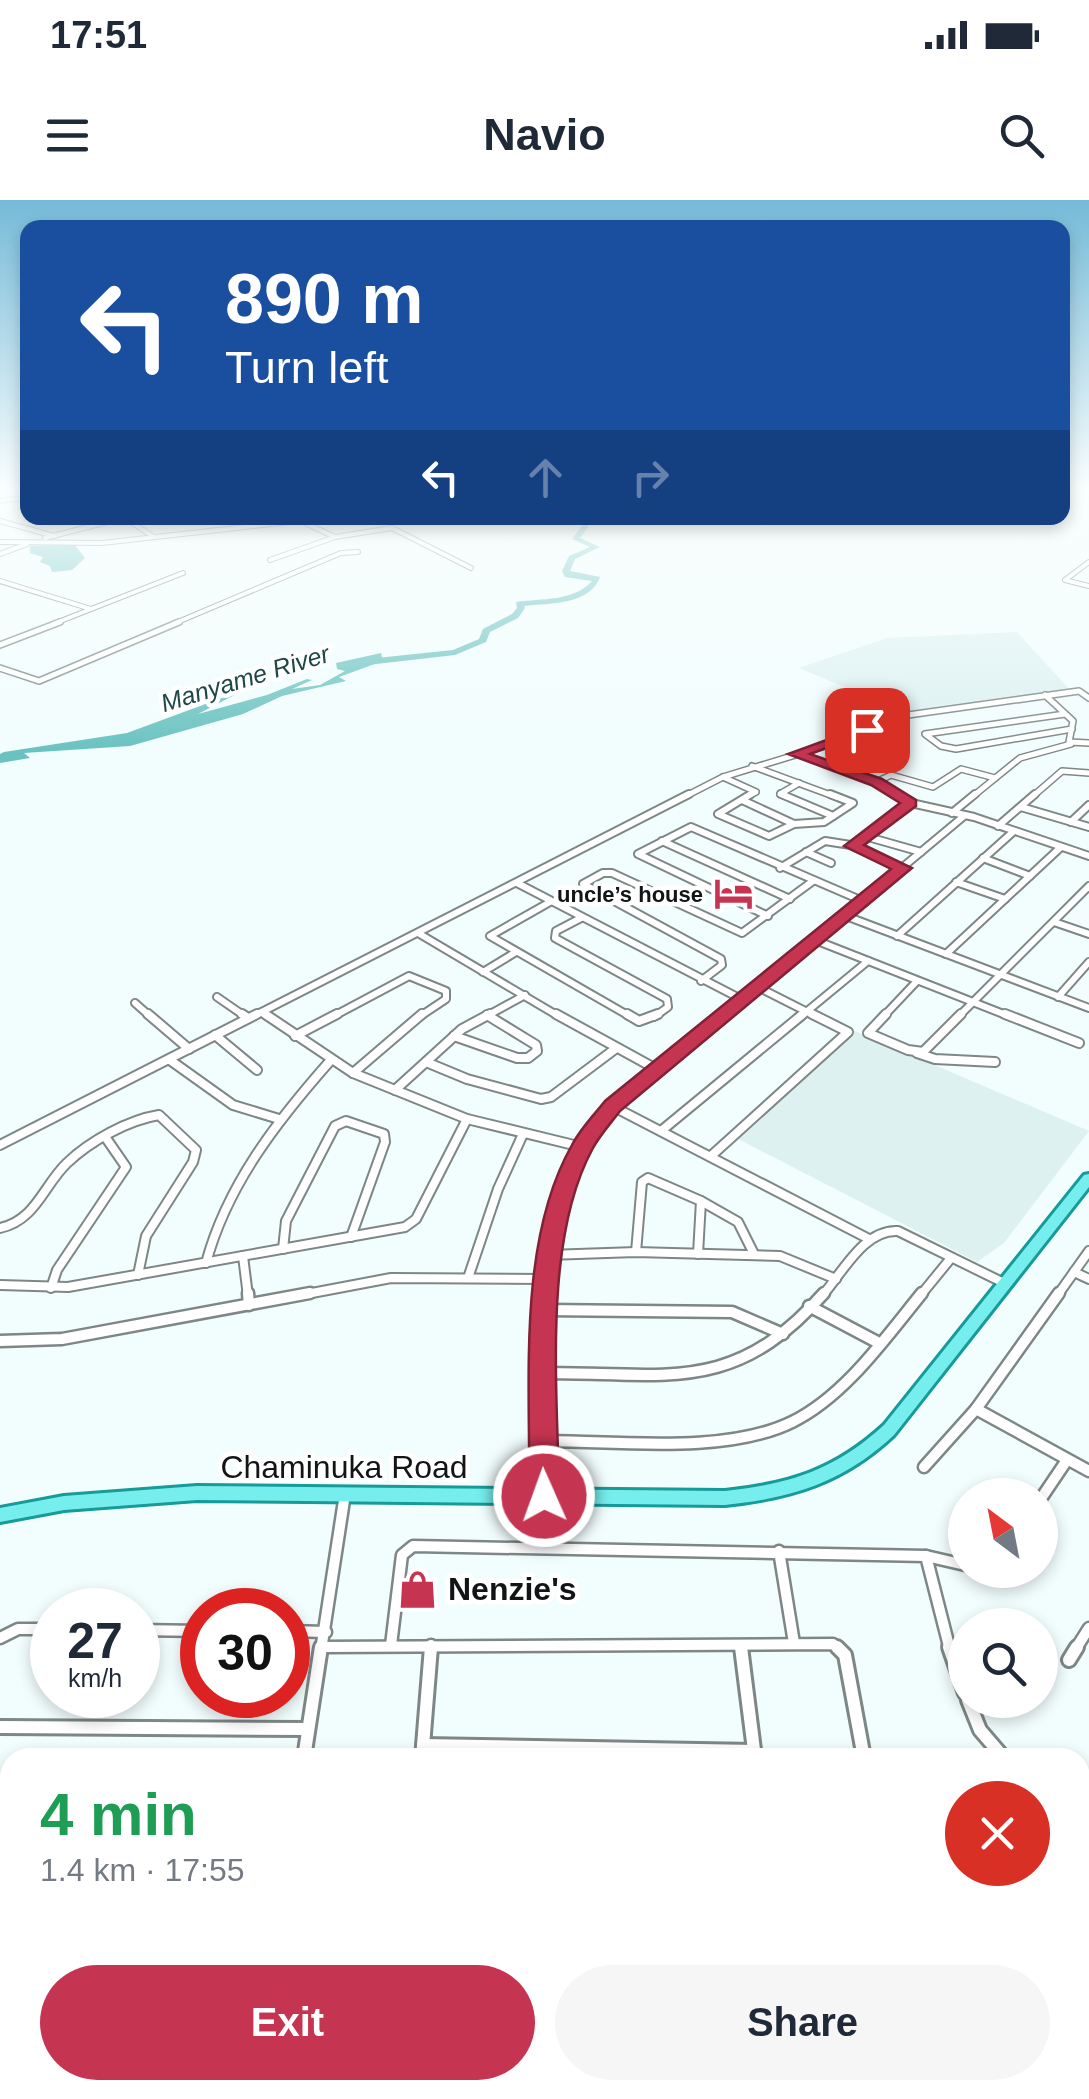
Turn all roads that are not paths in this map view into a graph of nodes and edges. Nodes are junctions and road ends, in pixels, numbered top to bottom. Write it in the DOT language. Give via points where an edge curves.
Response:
graph roads {
  1 [pos="177,576"];
  2 [pos="287,576"];
  3 [pos="1071,576"];
  4 [pos="0,582"];
  5 [pos="1089,586"];
  6 [pos="91,610"];
  7 [pos="0,645"];
  8 [pos="0,668"];
  9 [pos="1089,687"];
  10 [pos="1079,691"];
  11 [pos="1045,695"];
  12 [pos="1089,698"];
  13 [pos="1065,714"];
  14 [pos="1072,729"];
  15 [pos="1089,743"];
  16 [pos="1071,744"];
  17 [pos="795,754"];
  18 [pos="752,766"];
  19 [pos="1089,773"];
  20 [pos="723,777"];
  21 [pos="995,778"];
  22 [pos="876,782"];
  23 [pos="799,783"];
  24 [pos="742,800"];
  25 [pos="911,803"];
  26 [pos="1089,805"];
  27 [pos="1021,807"];
  28 [pos="952,813"];
  29 [pos="832,816"];
  30 [pos="964,816"];
  31 [pos="1071,822"];
  32 [pos="794,824"];
  33 [pos="998,826"];
  34 [pos="1089,827"];
  35 [pos="1014,831"];
  36 [pos="868,836"];
  37 [pos="662,840"];
  38 [pos="852,846"];
  39 [pos="1061,846"];
  40 [pos="806,852"];
  41 [pos="921,852"];
  42 [pos="1089,856"];
  43 [pos="984,858"];
  44 [pos="831,862"];
  45 [pos="780,868"];
  46 [pos="903,868"];
  47 [pos="1030,876"];
  48 [pos="813,881"];
  49 [pos="956,882"];
  50 [pos="517,884"];
  51 [pos="1089,886"];
  52 [pos="790,899"];
  53 [pos="1005,899"];
  54 [pos="550,902"];
  55 [pos="865,902"];
  56 [pos="768,916"];
  57 [pos="846,916"];
  58 [pos="581,918"];
  59 [pos="1054,922"];
  60 [pos="418,933"];
  61 [pos="1089,934"];
  62 [pos="897,936"];
  63 [pos="814,940"];
  64 [pos="516,952"];
  65 [pos="946,954"];
  66 [pos="868,962"];
  67 [pos="1089,962"];
  68 [pos="483,972"];
  69 [pos="1001,976"];
  70 [pos="702,981"];
  71 [pos="917,981"];
  72 [pos="758,987"];
  73 [pos="525,996"];
  74 [pos="1058,996"];
  75 [pos="218,997"];
  76 [pos="743,1000"];
  77 [pos="974,1002"];
  78 [pos="135,1003"];
  79 [pos="1089,1008"];
  80 [pos="806,1009"];
  81 [pos="262,1012"];
  82 [pos="487,1016"];
  83 [pos="248,1018"];
  84 [pos="215,1036"];
  85 [pos="295,1036"];
  86 [pos="454,1036"];
  87 [pos="1079,1043"];
  88 [pos="188,1049"];
  89 [pos="614,1049"];
  90 [pos="917,1053"];
  91 [pos="170,1060"];
  92 [pos="330,1060"];
  93 [pos="426,1062"];
  94 [pos="995,1062"];
  95 [pos="258,1070"];
  96 [pos="658,1070"];
  97 [pos="352,1073"];
  98 [pos="395,1090"];
  99 [pos="612,1106"];
  100 [pos="279,1118"];
  101 [pos="467,1119"];
  102 [pos="662,1131"];
  103 [pos="523,1134"];
  104 [pos="106,1138"];
  105 [pos="0,1145"];
  106 [pos="582,1147"];
  107 [pos="711,1156"];
  108 [pos="1089,1178"];
  109 [pos="701,1201"];
  110 [pos="0,1228"];
  111 [pos="350,1237"];
  112 [pos="869,1239"];
  113 [pos="282,1249"];
  114 [pos="1089,1251"];
  115 [pos="636,1252"];
  116 [pos="698,1254"];
  117 [pos="754,1254"];
  118 [pos="548,1255"];
  119 [pos="243,1256"];
  120 [pos="951,1258"];
  121 [pos="206,1263"];
  122 [pos="1074,1272"];
  123 [pos="138,1275"];
  124 [pos="468,1278"];
  125 [pos="545,1279"];
  126 [pos="836,1279"];
  127 [pos="1089,1279"];
  128 [pos="1006,1284"];
  129 [pos="0,1285"];
  130 [pos="51,1288"];
  131 [pos="249,1305"];
  132 [pos="809,1306"];
  133 [pos="545,1310"];
  134 [pos="783,1334"];
  135 [pos="0,1341"];
  136 [pos="879,1343"];
  137 [pos="545,1373"];
  138 [pos="976,1409"];
  139 [pos="542,1441"];
  140 [pos="1067,1460"];
  141 [pos="924,1467"];
  142 [pos="1089,1472"];
  143 [pos="1055,1478"];
  144 [pos="345,1494"];
  145 [pos="544,1496"];
  146 [pos="0,1514"];
  147 [pos="779,1551"];
  148 [pos="926,1556"];
  149 [pos="948,1561"];
  150 [pos="1089,1628"];
  151 [pos="30,1629"];
  152 [pos="310,1632"];
  153 [pos="326,1632"];
  154 [pos="0,1638"];
  155 [pos="948,1642"];
  156 [pos="794,1643"];
  157 [pos="390,1645"];
  158 [pos="431,1645"];
  159 [pos="323,1646"];
  160 [pos="741,1646"];
  161 [pos="1069,1660"];
  162 [pos="975,1718"];
  163 [pos="0,1728"];
  164 [pos="308,1729"];
  165 [pos="305,1748"];
  166 [pos="423,1748"];
  167 [pos="753,1748"];
  168 [pos="862,1748"];
  169 [pos="995,1748"];
  1 -- 6 [label="street"];
  2 -- 8 [label="street" via="39,681"];
  3 -- 5 [label="street" via="1065,580"];
  4 -- 6 [label="street"];
  6 -- 7 [label="street"];
  9 -- 10 [label="street"];
  10 -- 11 [label="street"];
  10 -- 12 [label="street"];
  11 -- 13 [label="street"];
  11 -- 17 [label="street" via="893,718"];
  13 -- 14 [label="street"];
  13 -- 14 [label="street" via="925,734 956,749"];
  14 -- 16 [label="street"];
  15 -- 16 [label="street"];
  16 -- 21 [label="street" via="1024,756"];
  17 -- 18 [label="street"];
  17 -- 22 [label="street"];
  18 -- 20 [label="street"];
  18 -- 23 [label="street"];
  19 -- 27 [label="street" via="1065,769"];
  20 -- 24 [label="street" via="756,791"];
  20 -- 50 [label="street"];
  21 -- 22 [label="street" via="961,769 935,787 891,775"];
  21 -- 28 [label="street"];
  22 -- 25 [label="street"];
  23 -- 29 [label="street" via="780,794"];
  23 -- 29 [label="street" via="852,802"];
  24 -- 32 [label="street"];
  24 -- 32 [label="street" via="717,813 769,836"];
  25 -- 28 [label="street"];
  25 -- 36 [label="street"];
  26 -- 31 [label="street"];
  27 -- 31 [label="street"];
  27 -- 33 [label="street"];
  28 -- 30 [label="street"];
  29 -- 32 [label="street" via="816,825"];
  30 -- 33 [label="street"];
  30 -- 41 [label="street"];
  31 -- 34 [label="street"];
  33 -- 35 [label="street"];
  35 -- 39 [label="street"];
  35 -- 43 [label="street"];
  36 -- 38 [label="street"];
  36 -- 41 [label="street"];
  37 -- 45 [label="street" via="691,827"];
  37 -- 52 [label="street"];
  37 -- 56 [label="street" via="638,856"];
  38 -- 40 [label="street" via="830,840"];
  38 -- 46 [label="street"];
  39 -- 42 [label="street"];
  39 -- 47 [label="street"];
  40 -- 44 [label="street"];
  40 -- 45 [label="street"];
  41 -- 46 [label="street"];
  43 -- 47 [label="street"];
  43 -- 49 [label="street"];
  45 -- 48 [label="street"];
  46 -- 55 [label="street"];
  47 -- 53 [label="street"];
  48 -- 52 [label="street"];
  48 -- 55 [label="street"];
  49 -- 53 [label="street"];
  49 -- 62 [label="street"];
  50 -- 54 [label="street"];
  50 -- 60 [label="street"];
  51 -- 59 [label="street"];
  52 -- 56 [label="street"];
  53 -- 65 [label="street"];
  54 -- 58 [label="street"];
  54 -- 64 [label="street" via="490,934"];
  55 -- 57 [label="street"];
  56 -- 70 [label="street" via="742,933 612,872 584,884 721,959"];
  57 -- 62 [label="street"];
  57 -- 63 [label="street"];
  58 -- 64 [label="street" via="555,938 668,998 668,1007 639,1020"];
  58 -- 70 [label="street"];
  59 -- 61 [label="street"];
  59 -- 69 [label="street"];
  60 -- 68 [label="street"];
  60 -- 81 [label="street"];
  62 -- 65 [label="street"];
  63 -- 66 [label="street"];
  63 -- 72 [label="street"];
  64 -- 68 [label="street"];
  65 -- 69 [label="street"];
  66 -- 71 [label="street"];
  66 -- 80 [label="street"];
  67 -- 74 [label="street"];
  68 -- 73 [label="street"];
  69 -- 74 [label="street"];
  69 -- 77 [label="street"];
  70 -- 76 [label="street"];
  71 -- 77 [label="street"];
  71 -- 90 [label="street" via="868,1033"];
  72 -- 76 [label="street"];
  72 -- 80 [label="street"];
  73 -- 82 [label="street"];
  73 -- 89 [label="street"];
  74 -- 79 [label="street"];
  75 -- 83 [label="street"];
  76 -- 96 [label="street"];
  77 -- 87 [label="street"];
  77 -- 90 [label="street" via="928,1050"];
  78 -- 88 [label="street"];
  80 -- 102 [label="street"];
  80 -- 107 [label="street" via="848,1032"];
  81 -- 83 [label="street"];
  81 -- 85 [label="street"];
  82 -- 86 [label="street"];
  82 -- 86 [label="street" via="538,1051 522,1058"];
  83 -- 84 [label="street"];
  84 -- 88 [label="street"];
  84 -- 95 [label="street"];
  85 -- 92 [label="street"];
  85 -- 97 [label="street" via="410,976 446,991 446,999"];
  86 -- 93 [label="street"];
  88 -- 91 [label="street"];
  89 -- 93 [label="street" via="541,1099"];
  89 -- 96 [label="street"];
  90 -- 94 [label="street"];
  91 -- 100 [label="street" via="231,1106"];
  91 -- 105 [label="street"];
  92 -- 97 [label="street"];
  92 -- 100 [label="street"];
  93 -- 98 [label="street"];
  96 -- 99 [label="street"];
  97 -- 98 [label="street"];
  98 -- 101 [label="street"];
  99 -- 102 [label="street"];
  99 -- 106 [label="street"];
  100 -- 121 [label="street" via="216,1228"];
  101 -- 103 [label="street"];
  101 -- 111 [label="street" via="416,1219"];
  102 -- 107 [label="street"];
  103 -- 106 [label="street"];
  103 -- 124 [label="street"];
  104 -- 110 [label="street" via="68,1163 22,1222"];
  104 -- 123 [label="street" via="154,1114 195,1146 193,1162 142,1246"];
  104 -- 130 [label="street" via="126,1167"];
  106 -- 118 [label="street"];
  107 -- 112 [label="street"];
  108 -- 128 [label="main road, Chaminuka Road"];
  109 -- 115 [label="street" via="648,1178 642,1182"];
  109 -- 116 [label="street"];
  109 -- 117 [label="street" via="738,1222"];
  111 -- 113 [label="street"];
  111 -- 113 [label="street" via="386,1142 384,1134 346,1120 335,1126 286,1221"];
  112 -- 120 [label="street" via="898,1231"];
  112 -- 126 [label="street"];
  113 -- 119 [label="street"];
  114 -- 122 [label="street"];
  115 -- 116 [label="street"];
  115 -- 118 [label="street"];
  116 -- 117 [label="street"];
  117 -- 126 [label="street" via="780,1256"];
  118 -- 125 [label="street"];
  119 -- 121 [label="street"];
  119 -- 131 [label="street"];
  120 -- 128 [label="street"];
  120 -- 136 [label="street"];
  121 -- 123 [label="street"];
  122 -- 127 [label="street"];
  122 -- 138 [label="street"];
  123 -- 130 [label="street"];
  124 -- 125 [label="street"];
  124 -- 131 [label="street" via="392,1278"];
  125 -- 133 [label="street"];
  126 -- 132 [label="street"];
  128 -- 145 [label="main road, Chaminuka Road" via="889,1430 835,1472 756,1496"];
  129 -- 130 [label="street"];
  131 -- 135 [label="street" via="62,1339"];
  132 -- 134 [label="street"];
  132 -- 136 [label="street"];
  133 -- 134 [label="street" via="732,1312"];
  133 -- 137 [label="street"];
  134 -- 137 [label="street" via="743,1361 708,1370"];
  136 -- 139 [label="street" via="822,1402 792,1422 752,1434"];
  137 -- 139 [label="street"];
  138 -- 140 [label="street"];
  138 -- 141 [label="street"];
  139 -- 145 [label="street"];
  140 -- 142 [label="street"];
  140 -- 143 [label="street"];
  144 -- 145 [label="main road, Chaminuka Road"];
  144 -- 146 [label="main road, Chaminuka Road" via="197,1493"];
  144 -- 153 [label="street"];
  147 -- 148 [label="street"];
  147 -- 156 [label="street"];
  147 -- 157 [label="street" via="413,1546 402,1556"];
  148 -- 149 [label="street"];
  148 -- 155 [label="street"];
  150 -- 161 [label="street"];
  151 -- 154 [label="street"];
  152 -- 153 [label="street"];
  153 -- 159 [label="street"];
  156 -- 160 [label="street"];
  156 -- 168 [label="street" via="833,1644 845,1656"];
  157 -- 158 [label="street"];
  157 -- 159 [label="street"];
  158 -- 160 [label="street"];
  158 -- 166 [label="street"];
  159 -- 164 [label="street"];
  160 -- 167 [label="street"];
  162 -- 169 [label="street"];
  163 -- 164 [label="street"];
  164 -- 165 [label="street"];
}
